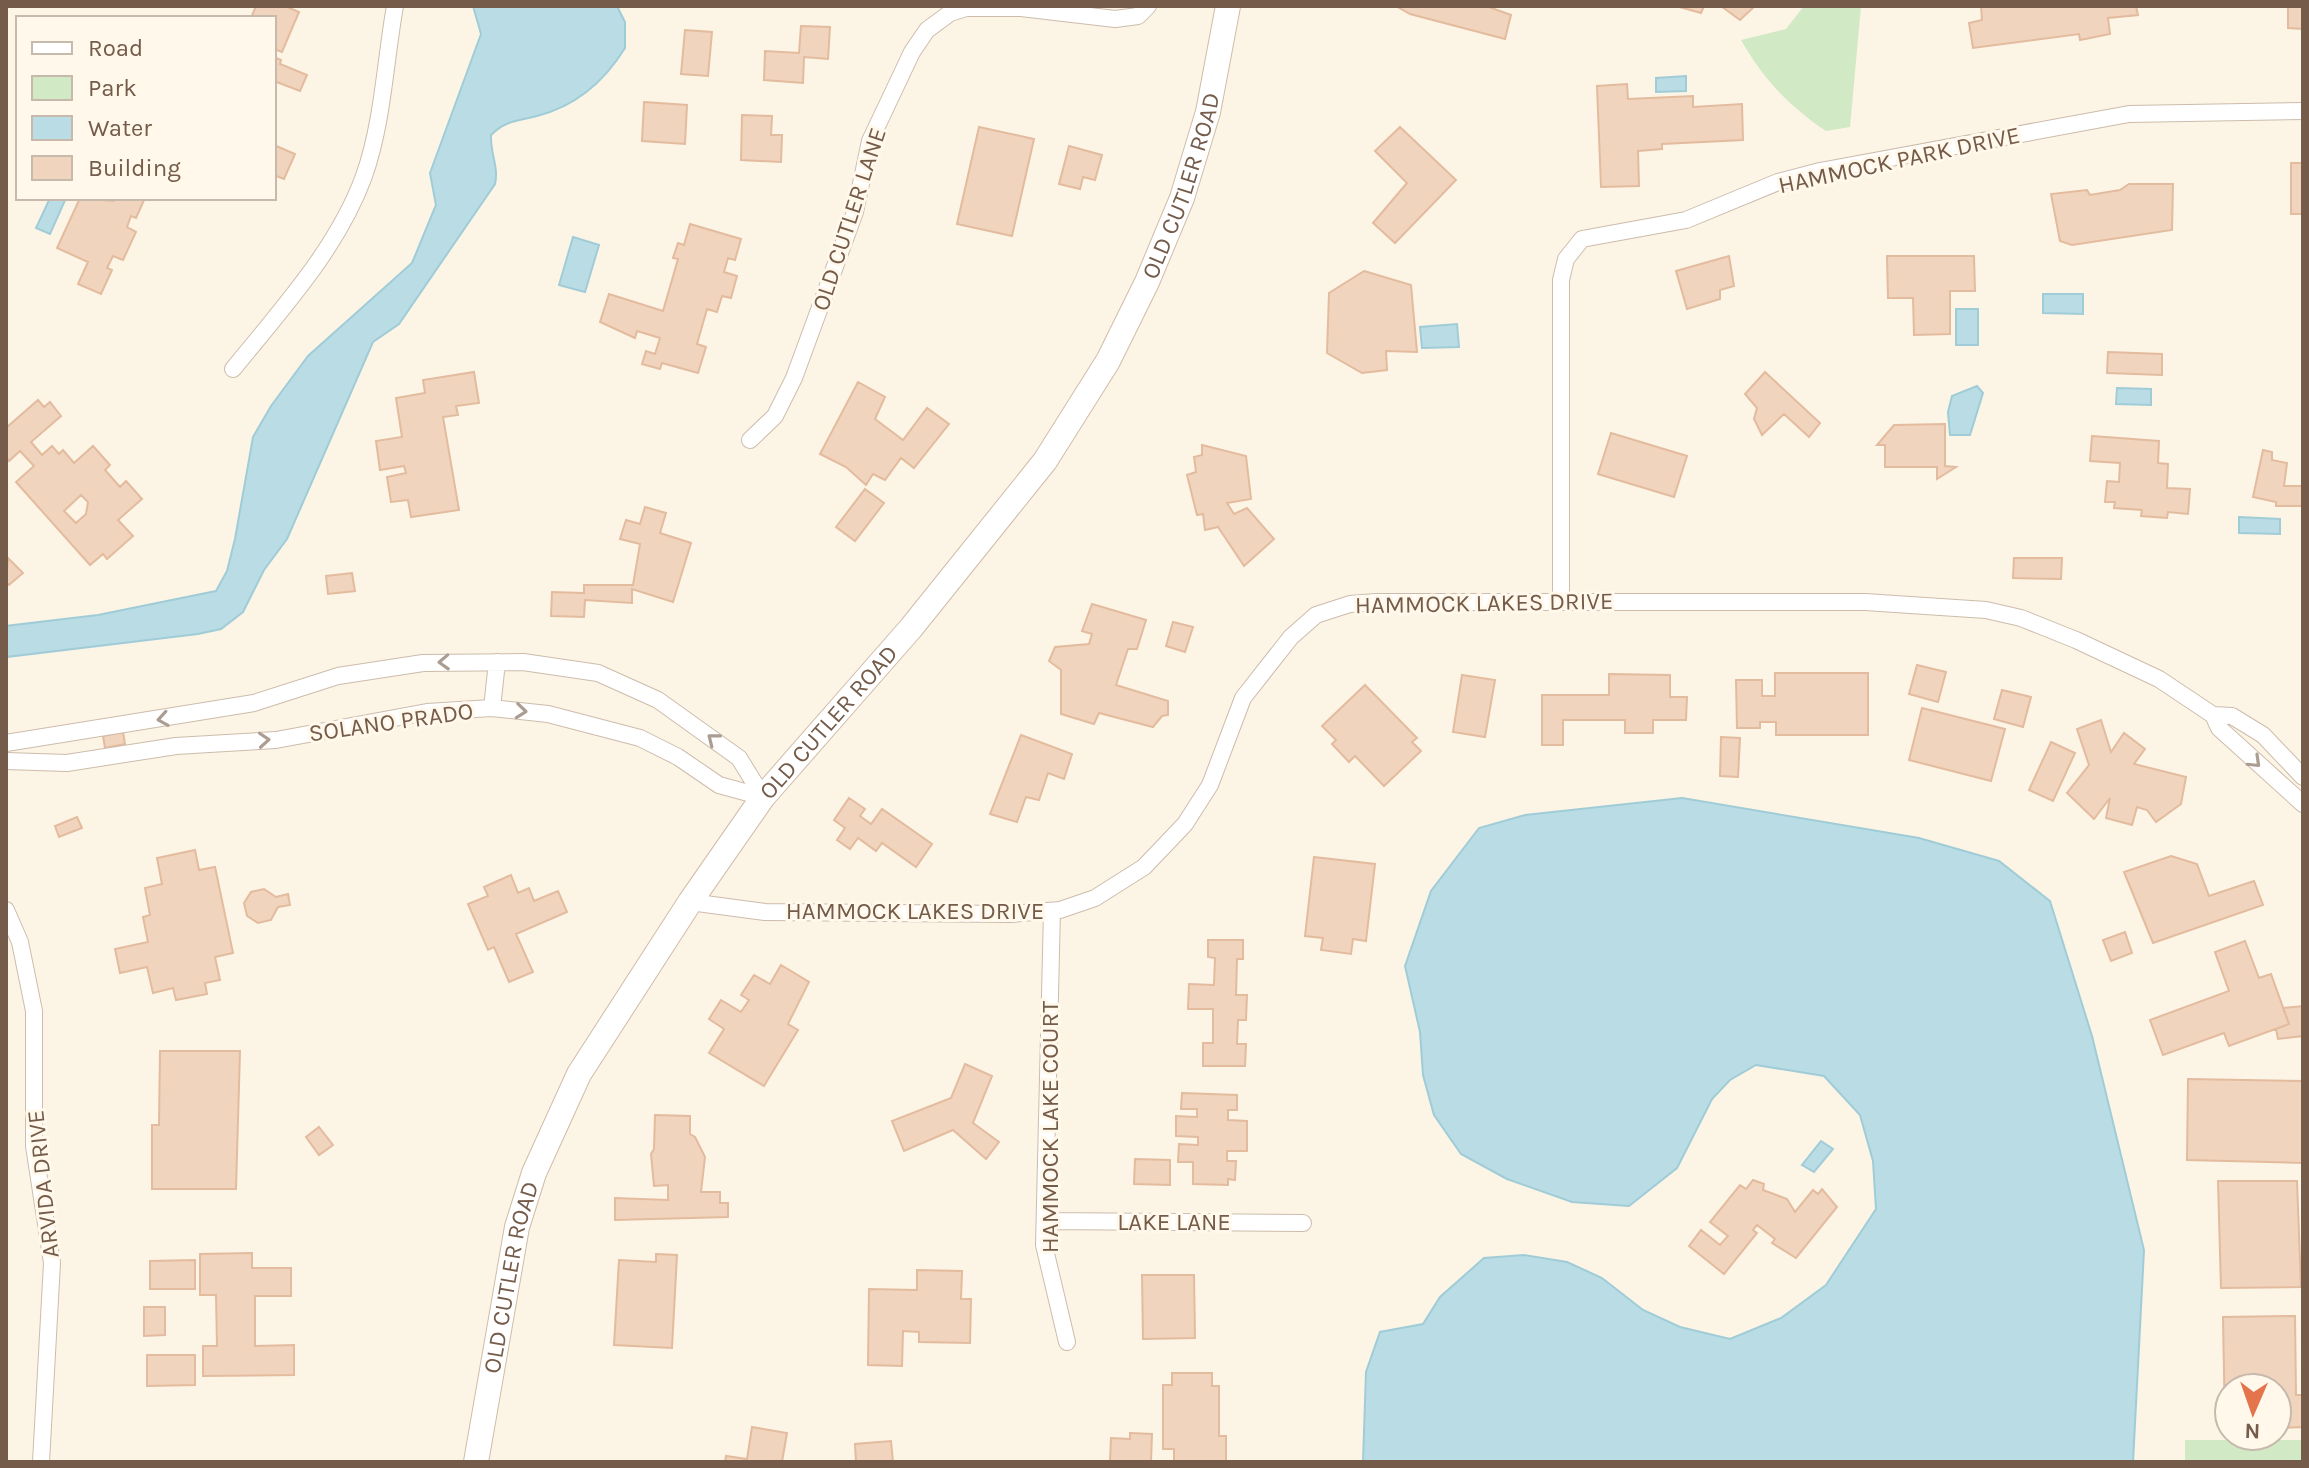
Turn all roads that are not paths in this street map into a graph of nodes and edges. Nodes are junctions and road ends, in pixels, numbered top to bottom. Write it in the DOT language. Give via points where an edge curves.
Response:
graph roads {
  1 [pos="395,6"];
  2 [pos="1148,6"];
  3 [pos="1228,6"];
  4 [pos="2303,111"];
  5 [pos="233,369"];
  6 [pos="750,440"];
  7 [pos="1561,601"];
  8 [pos="497,662"];
  9 [pos="492,708"];
  10 [pos="195,713"];
  11 [pos="2213,715"];
  12 [pos="65,734"];
  13 [pos="6,743"];
  14 [pos="198,744"];
  15 [pos="6,761"];
  16 [pos="67,763"];
  17 [pos="2303,777"];
  18 [pos="763,797"];
  19 [pos="2303,804"];
  20 [pos="690,902"];
  21 [pos="6,910"];
  22 [pos="1052,911"];
  23 [pos="1046,1221"];
  24 [pos="1303,1223"];
  25 [pos="1067,1342"];
  26 [pos="41,1462"];
  27 [pos="476,1462"];
  1 -- 5 [label="street" via="374,133 356,195 308,274"];
  2 -- 6 [label="street, OLD CUTLER LANE" via="1138,16 1115,19 1021,8 966,8 927,30 870,141 855,212 794,378 775,416"];
  3 -- 18 [label="main road, OLD CUTLER ROAD" via="1208,112 1182,198 1108,361 1045,461 911,628"];
  4 -- 7 [label="street, HAMMOCK PARK DRIVE" via="2129,114 1820,171 1778,182 1686,220 1582,239 1566,259 1561,280"];
  7 -- 11 [label="street, HAMMOCK LAKES DRIVE" via="1865,602 1986,610 2048,627 2109,654"];
  7 -- 22 [label="street, HAMMOCK LAKES DRIVE" via="1376,602 1316,615 1253,682 1210,785 1166,846 1112,889"];
  8 -- 9 [label="street"];
  8 -- 10 [label="street, SOLANO PRADO, one-way" via="423,663 338,676 254,703"];
  18 -- 8 [label="street, SOLANO PRADO, one-way" via="739,758 639,689 582,669"];
  14 -- 9 [label="street, SOLANO PRADO, one-way" via="276,740 427,712"];
  9 -- 18 [label="street, SOLANO PRADO, one-way" via="548,714 640,738 719,785"];
  10 -- 12 [label="street, SOLANO PRADO, one-way"];
  10 -- 14 [label="street"];
  11 -- 17 [label="street, HAMMOCK LAKES DRIVE" via="2232,716 2263,735"];
  11 -- 19 [label="street, HAMMOCK LAKES DRIVE, one-way" via="2219,728"];
  12 -- 13 [label="street, SOLANO PRADO"];
  12 -- 16 [label="street"];
  14 -- 16 [label="street, SOLANO PRADO"];
  15 -- 16 [label="street, SOLANO PRADO"];
  18 -- 20 [label="main road, OLD CUTLER ROAD"];
  20 -- 22 [label="street, HAMMOCK LAKES DRIVE" via="765,912"];
  20 -- 27 [label="main road, OLD CUTLER ROAD" via="579,1074 534,1173 517,1227"];
  21 -- 26 [label="street, ARVIDA DRIVE" via="20,942 34,1011 34,1146 52,1263"];
  22 -- 23 [label="street, HAMMOCK LAKE COURT"];
  23 -- 24 [label="street, LAKE LANE"];
  23 -- 25 [label="street, HAMMOCK LAKE COURT" via="1044,1245"];
}
